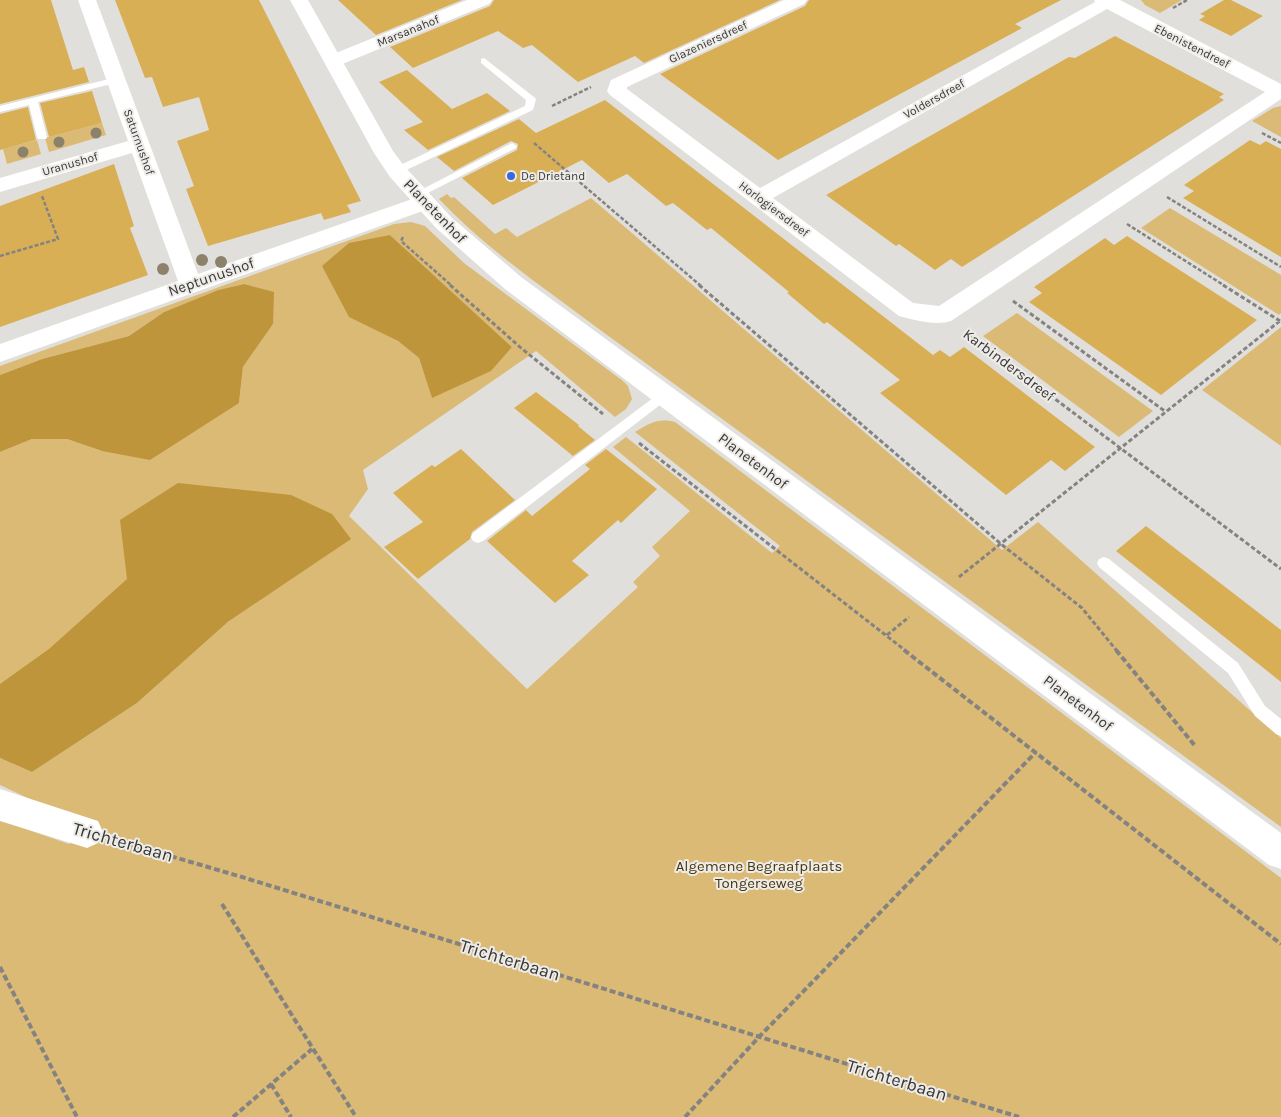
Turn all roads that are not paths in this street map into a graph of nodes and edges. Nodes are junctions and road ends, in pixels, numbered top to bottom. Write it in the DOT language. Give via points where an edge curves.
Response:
graph roads {
  1 [pos="88,0"];
  2 [pos="299,0"];
  3 [pos="483,0"];
  4 [pos="798,0"];
  5 [pos="1107,1"];
  6 [pos="333,61"];
  7 [pos="484,61"];
  8 [pos="117,80"];
  9 [pos="618,84"];
  10 [pos="1280,91"];
  11 [pos="33,101"];
  12 [pos="0,109"];
  13 [pos="42,137"];
  14 [pos="140,144"];
  15 [pos="512,146"];
  16 [pos="396,171"];
  17 [pos="0,185"];
  18 [pos="758,198"];
  19 [pos="419,199"];
  20 [pos="190,284"];
  21 [pos="0,353"];
  22 [pos="665,395"];
  23 [pos="478,537"];
  24 [pos="1104,563"];
  25 [pos="1281,729"];
  26 [pos="0,805"];
  27 [pos="87,832"];
  28 [pos="1281,853"];
  1 -- 8 [label="street, Saturnushof"];
  2 -- 6 [label="street, Planetenhof"];
  3 -- 6 [label="street, Marsanahof"];
  4 -- 9 [label="street, Glazeniersdreef"];
  5 -- 10 [label="street, Ebenistendreef"];
  5 -- 18 [label="street, Voldersdreef"];
  6 -- 16 [label="street, Planetenhof"];
  7 -- 16 [label="lane" via="531,99 530,108"];
  8 -- 11 [label="lane"];
  8 -- 14 [label="street, Saturnushof"];
  9 -- 18 [label="street, Horlogiersdreef" via="617,91"];
  10 -- 18 [label="street, Horlogiersdreef" via="943,315 908,310"];
  11 -- 12 [label="lane"];
  11 -- 13 [label="lane"];
  14 -- 17 [label="street, Uranushof"];
  14 -- 20 [label="street, Saturnushof"];
  15 -- 19 [label="lane"];
  16 -- 19 [label="street, Planetenhof"];
  19 -- 20 [label="street, Neptunushof"];
  19 -- 22 [label="street, Planetenhof" via="443,224 513,283"];
  20 -- 21 [label="street, Neptunushof"];
  22 -- 23 [label="lane"];
  22 -- 28 [label="street, Planetenhof"];
  24 -- 25 [label="lane" via="1233,668 1260,711"];
  26 -- 27 [label="street, Trichterbaan"];
}
